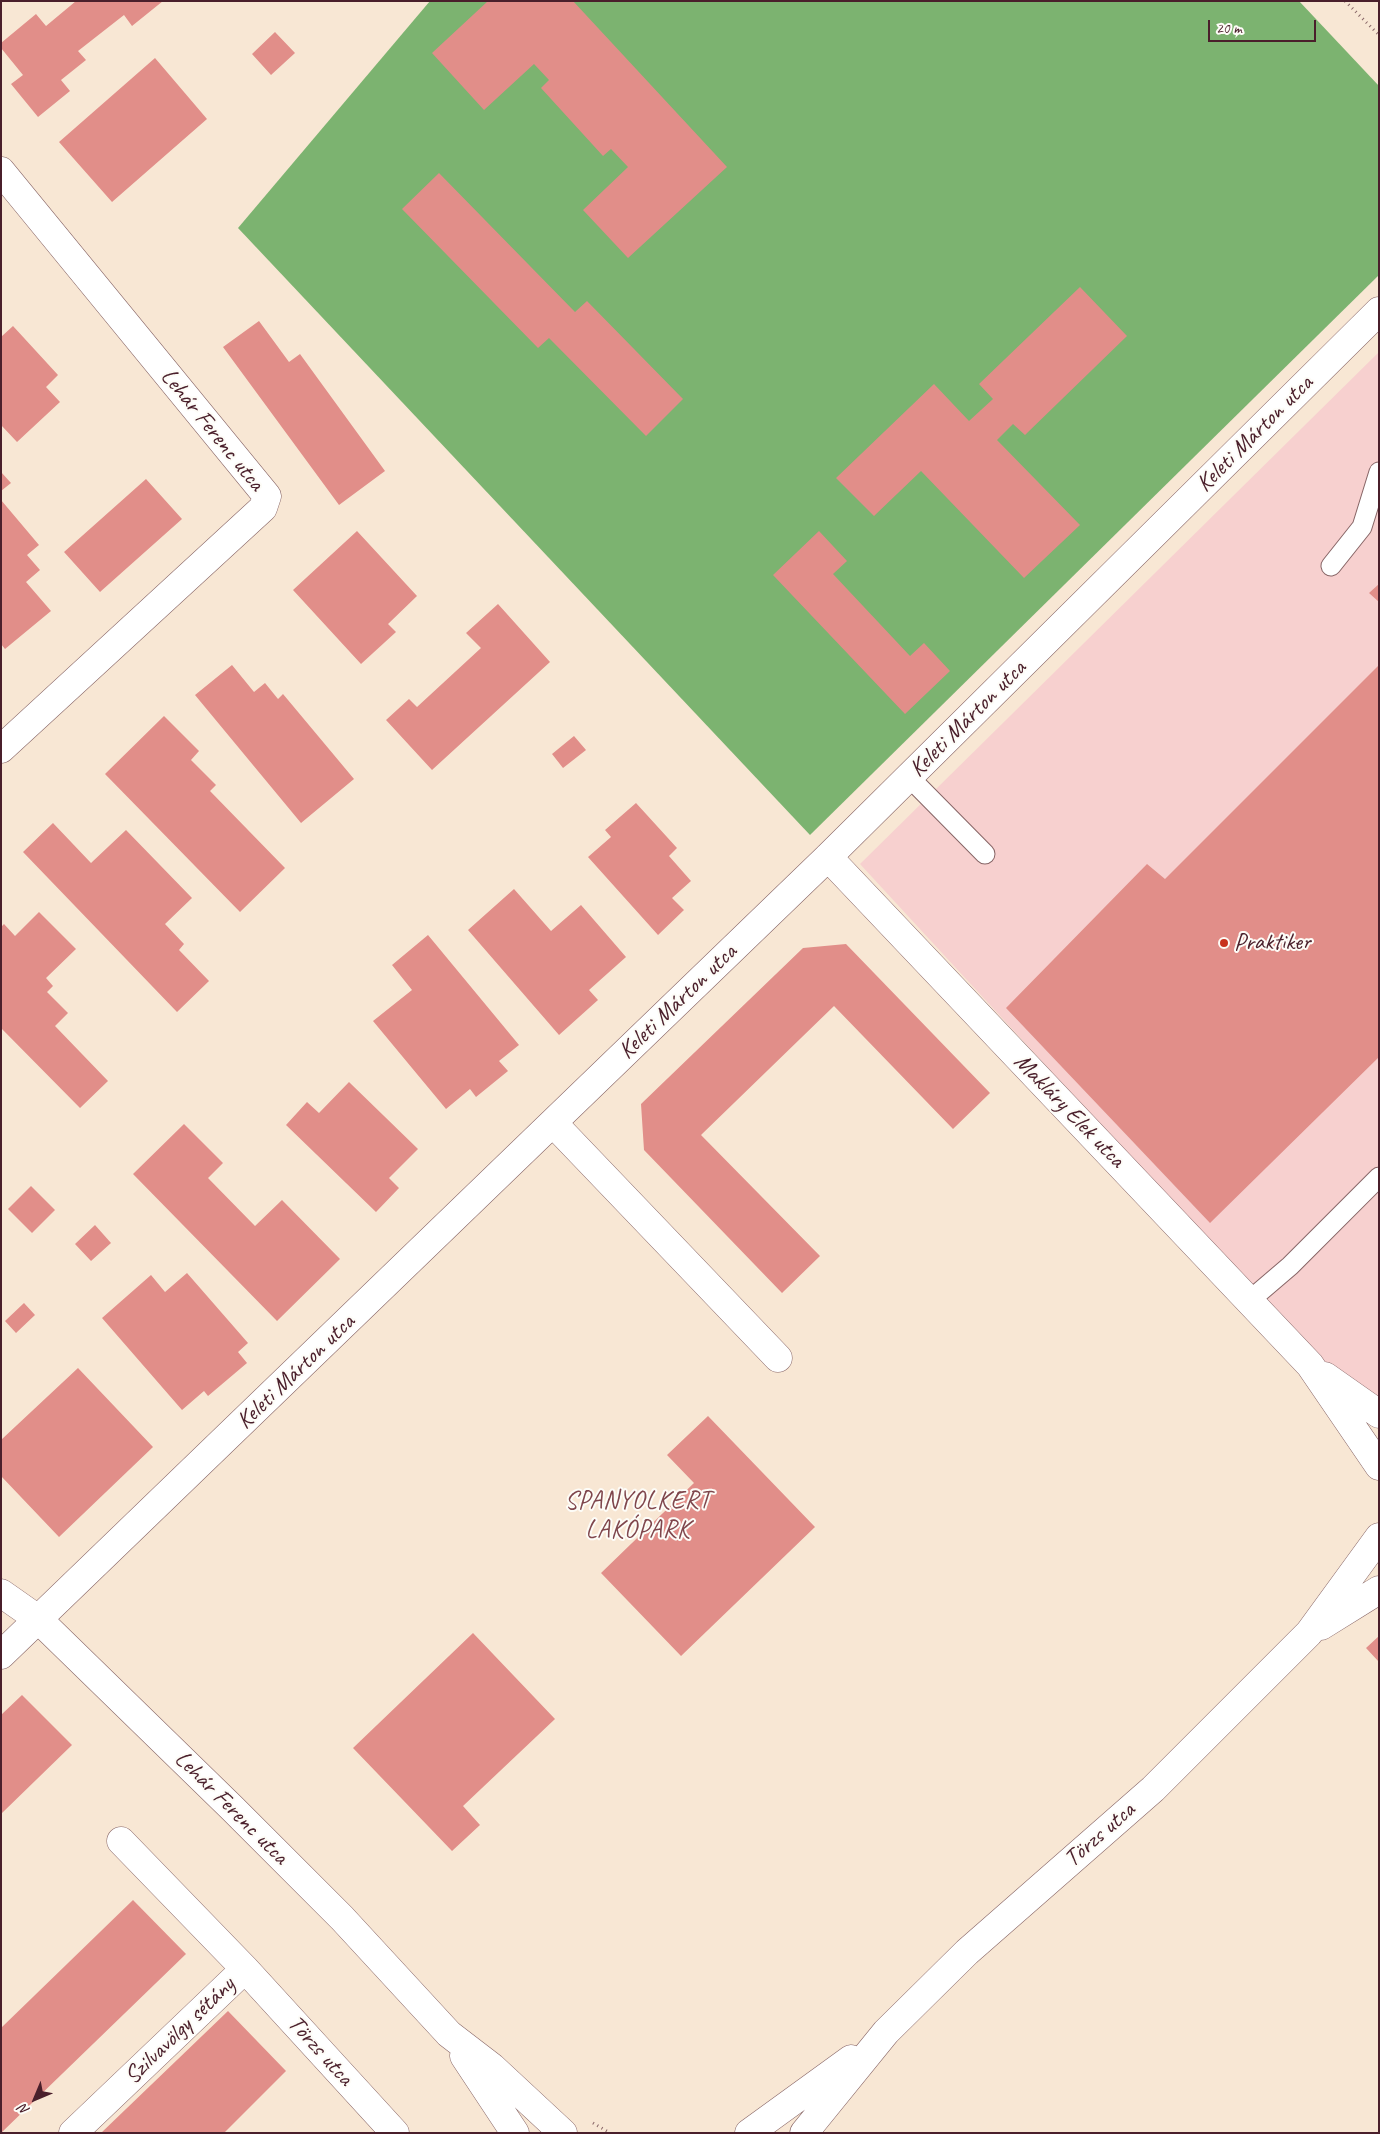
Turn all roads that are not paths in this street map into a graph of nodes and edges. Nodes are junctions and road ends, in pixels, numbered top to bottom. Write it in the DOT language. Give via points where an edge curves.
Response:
graph roads {
  1 [pos="1,171"];
  2 [pos="1379,311"];
  3 [pos="1379,472"];
  4 [pos="1331,566"];
  5 [pos="1,749"];
  6 [pos="909,777"];
  7 [pos="985,854"];
  8 [pos="828,857"];
  9 [pos="554,1124"];
  10 [pos="1379,1176"];
  11 [pos="1249,1300"];
  12 [pos="778,1358"];
  13 [pos="1310,1365"];
  14 [pos="1379,1414"];
  15 [pos="1379,1466"];
  16 [pos="1379,1537"];
  17 [pos="1379,1590"];
  18 [pos="1,1593"];
  19 [pos="38,1619"];
  20 [pos="1310,1633"];
  21 [pos="1,1655"];
  22 [pos="121,1841"];
  23 [pos="245,1969"];
  24 [pos="886,2032"];
  25 [pos="449,2034"];
  26 [pos="74,2133"];
  27 [pos="395,2133"];
  28 [pos="515,2133"];
  29 [pos="563,2133"];
  30 [pos="749,2133"];
  31 [pos="804,2133"];
  1 -- 5 [label="street, Lehár Ferenc utca" via="267,496 263,508"];
  2 -- 6 [label="street, Keleti Márton utca"];
  3 -- 4 [label="lane" via="1362,527"];
  6 -- 7 [label="lane"];
  6 -- 8 [label="street, Keleti Márton utca"];
  8 -- 9 [label="street, Keleti Márton utca"];
  8 -- 11 [label="street, Makláry Elek utca"];
  9 -- 12 [label="street"];
  9 -- 19 [label="street, Keleti Márton utca"];
  10 -- 11 [label="lane" via="1290,1266"];
  11 -- 13 [label="street, Makláry Elek utca"];
  13 -- 14 [label="street, Makláry Elek utca"];
  13 -- 15 [label="street, Makláry Elek utca"];
  16 -- 20 [label="street, Törzs utca"];
  17 -- 20 [label="street, Törzs utca"];
  18 -- 19 [label="street, Lehár Ferenc utca"];
  19 -- 21 [label="street"];
  19 -- 25 [label="street, Lehár Ferenc utca" via="328,1904"];
  20 -- 24 [label="street, Törzs utca" via="1153,1789 967,1952"];
  22 -- 23 [label="street, Szilvavölgy sétány"];
  23 -- 26 [label="street, Szilvavölgy sétány"];
  23 -- 27 [label="street, Törzs utca"];
  24 -- 30 [label="street, Törzs utca"];
  24 -- 31 [label="street, Törzs utca"];
  25 -- 28 [label="street, Lehár Ferenc utca"];
  25 -- 29 [label="street, Lehár Ferenc utca" via="492,2067"];
}
